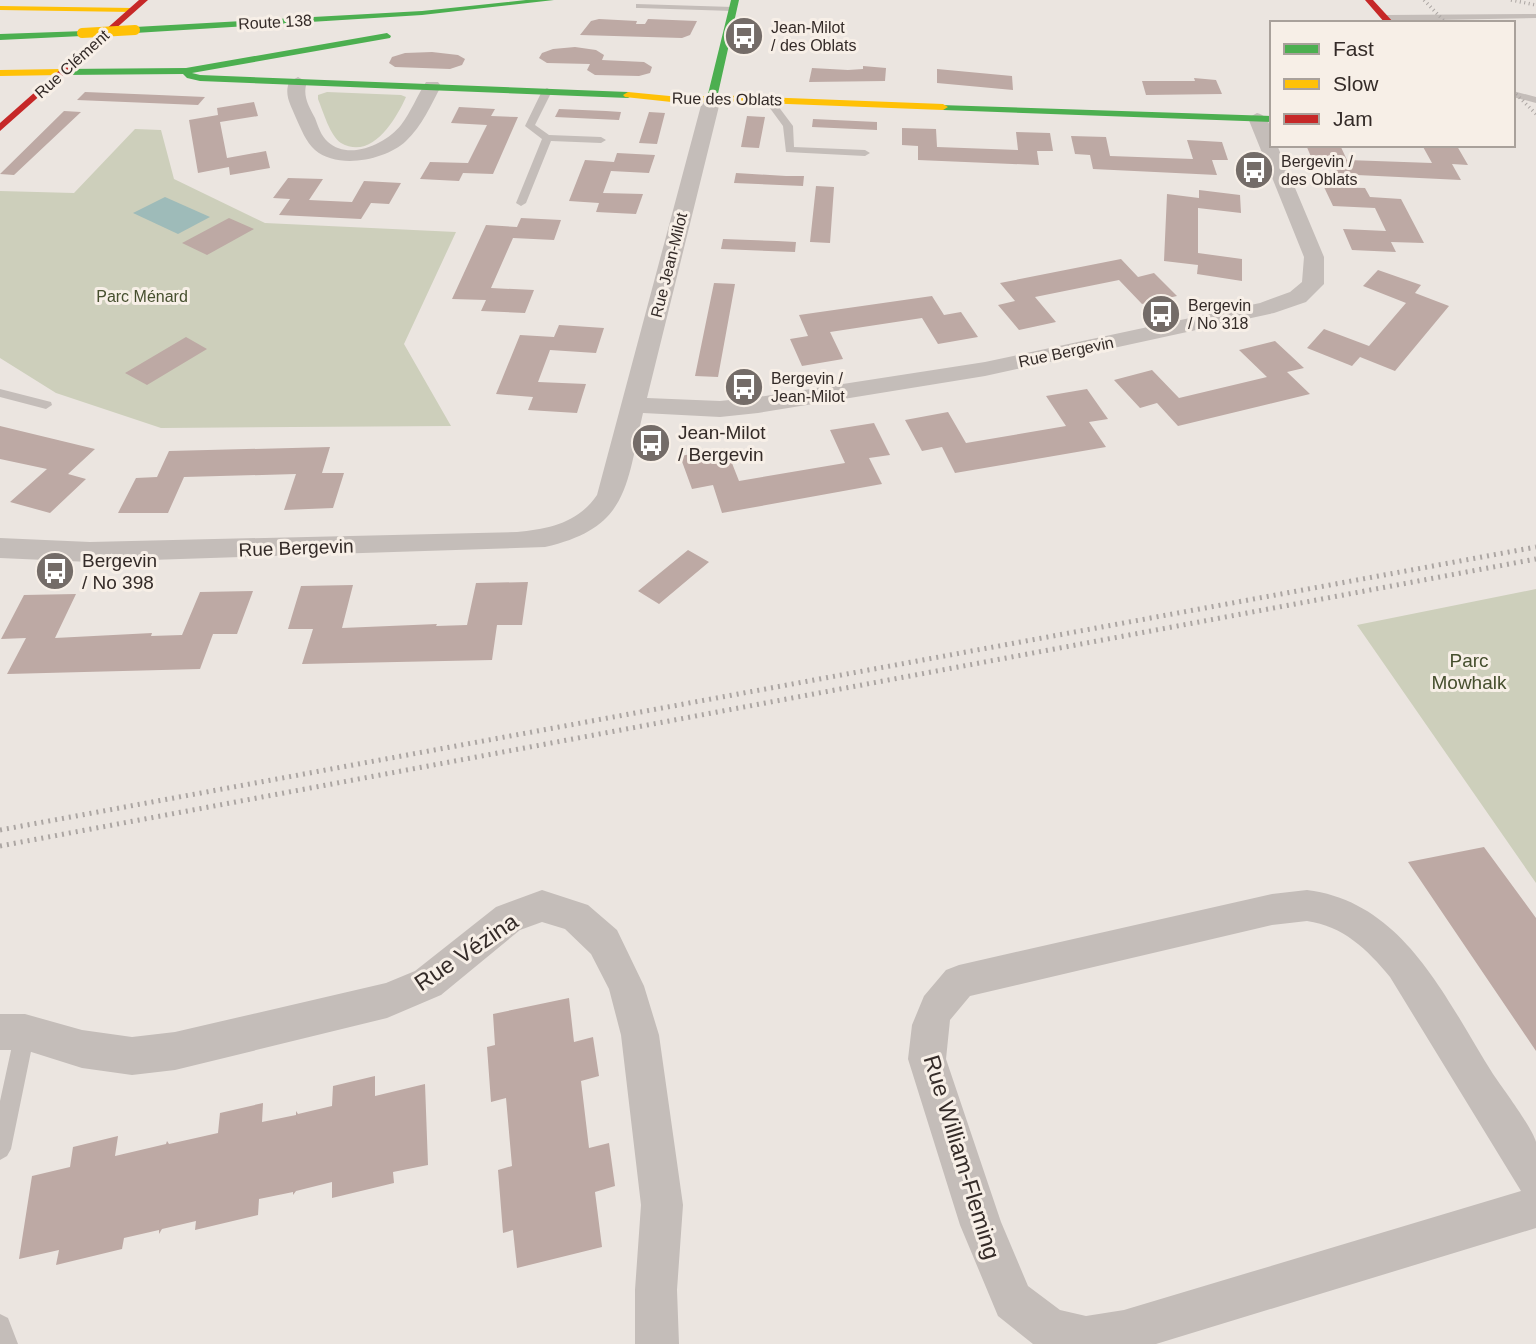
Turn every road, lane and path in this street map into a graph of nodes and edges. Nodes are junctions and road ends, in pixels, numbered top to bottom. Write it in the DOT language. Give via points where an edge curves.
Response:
graph roads {
  1 [pos="488,0"];
  2 [pos="553,0"];
  3 [pos="1369,0"];
  4 [pos="160,1"];
  5 [pos="139,4"];
  6 [pos="734,5"];
  7 [pos="639,6"];
  8 [pos="0,8"];
  9 [pos="1536,16"];
  10 [pos="1388,20"];
  11 [pos="140,25"];
  12 [pos="87,28"];
  13 [pos="0,29"];
  14 [pos="0,37"];
  15 [pos="186,71"];
  16 [pos="62,72"];
  17 [pos="0,73"];
  18 [pos="298,82"];
  19 [pos="432,86"];
  20 [pos="547,91"];
  21 [pos="1515,95"];
  22 [pos="712,98"];
  23 [pos="769,100"];
  24 [pos="1536,100"];
  25 [pos="1265,119"];
  26 [pos="0,128"];
  27 [pos="547,138"];
  28 [pos="601,140"];
  29 [pos="1275,147"];
  30 [pos="865,153"];
  31 [pos="522,203"];
  32 [pos="0,393"];
  33 [pos="46,405"];
  34 [pos="634,405"];
  35 [pos="589,522"];
  36 [pos="0,548"];
  37 [pos="12,1032"];
  38 [pos="0,1149"];
  39 [pos="1536,1178"];
  40 [pos="1536,1208"];
  41 [pos="0,1326"];
  42 [pos="6,1344"];
  43 [pos="657,1344"];
  1 -- 11 [label="main road, Route 138"];
  2 -- 11 [label="main road, Route 138" via="435,13"];
  2 -- 15 [label="main road" via="515,12"];
  3 -- 10 [label="main road"];
  4 -- 5 [label="main road"];
  5 -- 8 [label="main road"];
  5 -- 16 [label="main road, Rue Clément"];
  6 -- 7 [label="lane"];
  6 -- 22 [label="main road, Rue Jean-Milot"];
  9 -- 10 [label="lane"];
  11 -- 12 [label="main road, Route 138, bridge"];
  12 -- 13 [label="main road, Route 138"];
  12 -- 14 [label="main road, Route 138"];
  15 -- 16 [label="main road"];
  15 -- 18 [label="main road, Rue des Oblats" via="200,78"];
  16 -- 17 [label="main road"];
  16 -- 26 [label="main road, Rue Clément"];
  18 -- 19 [label="main road, Rue des Oblats"];
  18 -- 19 [label="street" via="296,95 316,139 327,150 350,154 396,141"];
  19 -- 20 [label="main road, Rue des Oblats"];
  20 -- 22 [label="main road, Rue des Oblats" via="690,101"];
  20 -- 27 [label="lane" via="530,126"];
  21 -- 24 [label="lane"];
  22 -- 23 [label="main road, Rue des Oblats"];
  22 -- 34 [label="street, Rue Jean-Milot"];
  23 -- 25 [label="main road, Rue des Oblats"];
  23 -- 30 [label="lane" via="788,126 789,150"];
  27 -- 28 [label="lane"];
  27 -- 31 [label="lane"];
  29 -- 34 [label="street, Rue Bergevin" via="1314,257 1312,284 1298,297 1240,314 942,376 733,408"];
  32 -- 33 [label="lane"];
  34 -- 35 [label="street, Rue Jean-Milot" via="610,496"];
  35 -- 36 [label="street, Rue Bergevin" via="557,537 527,541 90,552"];
  37 -- 38 [label="lane"];
  37 -- 43 [label="street, Rue Vézina" via="132,1056 175,1051 387,1000 428,983 508,918 542,906 576,916 604,942 625,986 640,1035 662,1205"];
  39 -- 40 [label="street, Rue William-Fleming" via="1403,965 1385,943 1352,919 1314,906 1193,928 959,982 937,1004 928,1030 927,1059 995,1264 1013,1301 1050,1331 1086,1338 1124,1332"];
  41 -- 42 [label="lane"];
}
